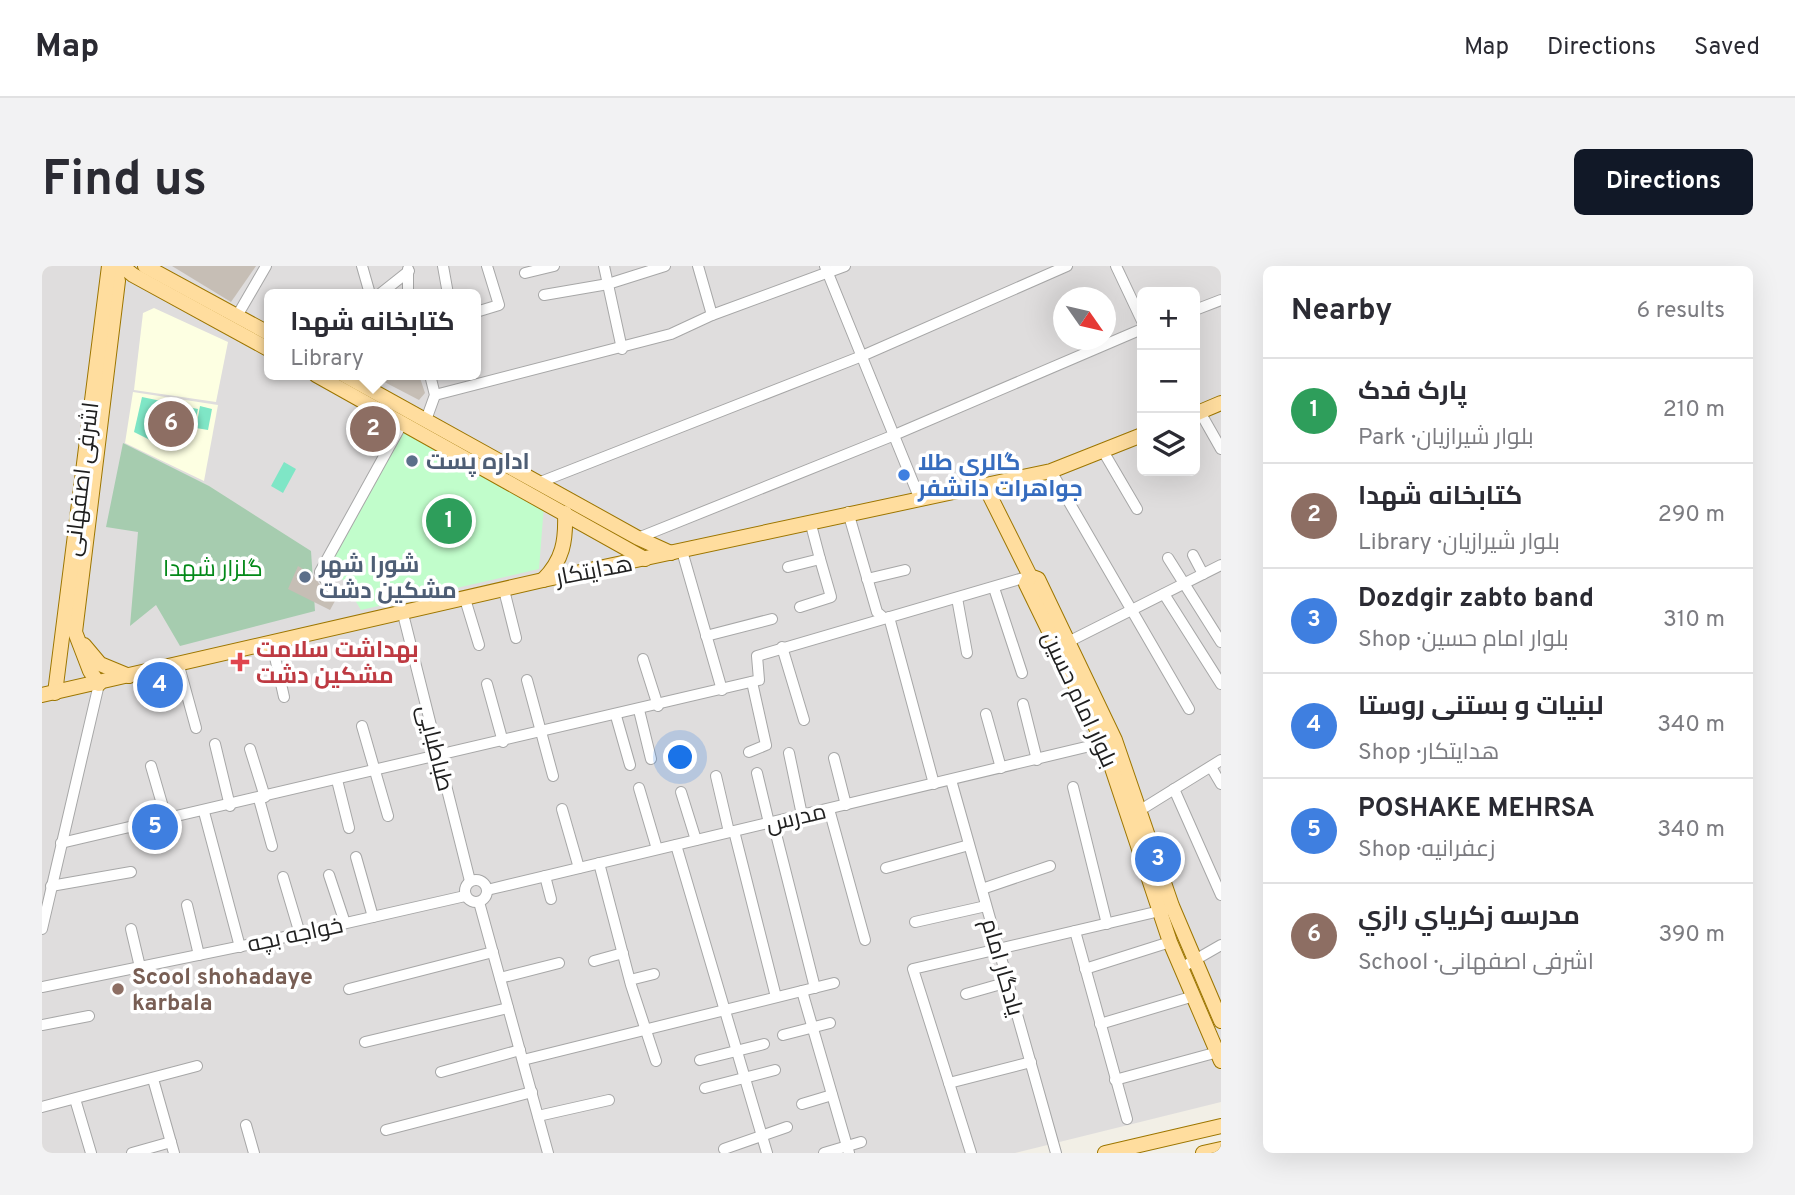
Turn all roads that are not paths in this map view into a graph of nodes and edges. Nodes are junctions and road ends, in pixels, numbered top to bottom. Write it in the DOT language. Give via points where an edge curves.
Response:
graph roads {
  1 [pos="112,266"];
  2 [pos="122,266"];
  3 [pos="145,266"];
  4 [pos="266,266"];
  5 [pos="362,266"];
  6 [pos="443,266"];
  7 [pos="486,266"];
  8 [pos="554,266"];
  9 [pos="604,266"];
  10 [pos="664,266"];
  11 [pos="698,266"];
  12 [pos="845,266"];
  13 [pos="1067,266"];
  14 [pos="1116,266"];
  15 [pos="408,269"];
  16 [pos="826,270"];
  17 [pos="524,273"];
  18 [pos="608,284"];
  19 [pos="369,289"];
  20 [pos="386,289"];
  21 [pos="408,289"];
  22 [pos="447,289"];
  23 [pos="544,296"];
  24 [pos="1221,300"];
  25 [pos="1200,308"];
  26 [pos="1137,310"];
  27 [pos="481,311"];
  28 [pos="712,314"];
  29 [pos="237,316"];
  30 [pos="264,331"];
  31 [pos="1137,331"];
  32 [pos="264,347"];
  33 [pos="622,349"];
  34 [pos="862,356"];
  35 [pos="325,380"];
  36 [pos="353,380"];
  37 [pos="431,380"];
  38 [pos="435,395"];
  39 [pos="1221,403"];
  40 [pos="1200,412"];
  41 [pos="1200,418"];
  42 [pos="426,420"];
  43 [pos="403,422"];
  44 [pos="892,436"];
  45 [pos="1137,437"];
  46 [pos="1221,449"];
  47 [pos="1103,451"];
  48 [pos="1051,471"];
  49 [pos="538,483"];
  50 [pos="985,486"];
  51 [pos="919,497"];
  52 [pos="1137,509"];
  53 [pos="848,512"];
  54 [pos="565,513"];
  55 [pos="810,521"];
  56 [pos="638,538"];
  57 [pos="631,552"];
  58 [pos="677,552"];
  59 [pos="1193,555"];
  60 [pos="1168,558"];
  61 [pos="645,559"];
  62 [pos="820,559"];
  63 [pos="1221,566"];
  64 [pos="788,567"];
  65 [pos="905,570"];
  66 [pos="1203,574"];
  67 [pos="1030,576"];
  68 [pos="867,579"];
  69 [pos="543,580"];
  70 [pos="1184,583"];
  71 [pos="331,588"];
  72 [pos="995,588"];
  73 [pos="503,590"];
  74 [pos="1164,594"];
  75 [pos="957,598"];
  76 [pos="465,599"];
  77 [pos="800,607"];
  78 [pos="1131,610"];
  79 [pos="403,614"];
  80 [pos="886,617"];
  81 [pos="772,619"];
  82 [pos="75,632"];
  83 [pos="706,636"];
  84 [pos="516,638"];
  85 [pos="1221,642"];
  86 [pos="272,644"];
  87 [pos="479,645"];
  88 [pos="1061,645"];
  89 [pos="782,647"];
  90 [pos="967,653"];
  91 [pos="643,659"];
  92 [pos="179,666"];
  93 [pos="1022,673"];
  94 [pos="130,677"];
  95 [pos="527,680"];
  96 [pos="756,681"];
  97 [pos="99,684"];
  98 [pos="487,684"];
  99 [pos="1221,684"];
  100 [pos="722,690"];
  101 [pos="49,694"];
  102 [pos="284,697"];
  103 [pos="1023,704"];
  104 [pos="657,706"];
  105 [pos="1189,709"];
  106 [pos="639,710"];
  107 [pos="986,714"];
  108 [pos="616,716"];
  109 [pos="804,720"];
  110 [pos="362,726"];
  111 [pos="196,728"];
  112 [pos="540,733"];
  113 [pos="503,742"];
  114 [pos="1110,742"];
  115 [pos="215,744"];
  116 [pos="250,749"];
  117 [pos="749,752"];
  118 [pos="789,753"];
  119 [pos="439,757"];
  120 [pos="834,758"];
  121 [pos="651,759"];
  122 [pos="1037,760"];
  123 [pos="1221,760"];
  124 [pos="630,765"];
  125 [pos="151,766"];
  126 [pos="1210,767"];
  127 [pos="1001,768"];
  128 [pos="374,772"];
  129 [pos="757,773"];
  130 [pos="553,776"];
  131 [pos="716,776"];
  132 [pos="337,780"];
  133 [pos="951,780"];
  134 [pos="934,784"];
  135 [pos="1221,784"];
  136 [pos="639,788"];
  137 [pos="1073,788"];
  138 [pos="1174,789"];
  139 [pos="681,792"];
  140 [pos="262,798"];
  141 [pos="846,805"];
  142 [pos="230,806"];
  143 [pos="562,809"];
  144 [pos="829,809"];
  145 [pos="204,812"];
  146 [pos="1134,813"];
  147 [pos="802,815"];
  148 [pos="388,816"];
  149 [pos="167,821"];
  150 [pos="771,823"];
  151 [pos="349,828"];
  152 [pos="732,832"];
  153 [pos="696,840"];
  154 [pos="61,843"];
  155 [pos="676,845"];
  156 [pos="969,845"];
  157 [pos="272,846"];
  158 [pos="657,849"];
  159 [pos="356,857"];
  160 [pos="599,863"];
  161 [pos="1050,866"];
  162 [pos="579,868"];
  163 [pos="886,868"];
  164 [pos="131,872"];
  165 [pos="329,875"];
  166 [pos="545,876"];
  167 [pos="283,877"];
  168 [pos="470,881"];
  169 [pos="51,886"];
  170 [pos="982,889"];
  171 [pos="487,890"];
  172 [pos="1221,895"];
  173 [pos="465,896"];
  174 [pos="551,899"];
  175 [pos="479,902"];
  176 [pos="187,905"];
  177 [pos="986,906"];
  178 [pos="1166,909"];
  179 [pos="373,917"];
  180 [pos="915,922"];
  181 [pos="345,923"];
  182 [pos="1107,924"];
  183 [pos="42,929"];
  184 [pos="131,929"];
  185 [pos="1075,931"];
  186 [pos="300,934"];
  187 [pos="865,940"];
  188 [pos="1170,942"];
  189 [pos="1221,945"];
  190 [pos="240,947"];
  191 [pos="999,949"];
  192 [pos="493,952"];
  193 [pos="623,953"];
  194 [pos="199,955"];
  195 [pos="594,961"];
  196 [pos="559,963"];
  197 [pos="1188,964"];
  198 [pos="140,967"];
  199 [pos="1085,969"];
  200 [pos="654,974"];
  201 [pos="500,978"];
  202 [pos="630,980"];
  203 [pos="1008,982"];
  204 [pos="834,983"];
  205 [pos="42,987"];
  206 [pos="815,988"];
  207 [pos="349,989"];
  208 [pos="802,991"];
  209 [pos="966,993"];
  210 [pos="1194,996"];
  211 [pos="776,997"];
  212 [pos="508,1008"];
  213 [pos="725,1010"];
  214 [pos="89,1016"];
  215 [pos="1221,1021"];
  216 [pos="830,1023"];
  217 [pos="1100,1024"];
  218 [pos="42,1025"];
  219 [pos="812,1027"];
  220 [pos="647,1029"];
  221 [pos="783,1035"];
  222 [pos="365,1042"];
  223 [pos="764,1044"];
  224 [pos="737,1051"];
  225 [pos="521,1055"];
  226 [pos="1220,1057"];
  227 [pos="701,1060"];
  228 [pos="656,1061"];
  229 [pos="1031,1062"];
  230 [pos="197,1066"];
  231 [pos="775,1070"];
  232 [pos="440,1072"];
  233 [pos="745,1077"];
  234 [pos="153,1079"];
  235 [pos="1115,1080"];
  236 [pos="948,1083"];
  237 [pos="705,1088"];
  238 [pos="532,1093"];
  239 [pos="832,1095"];
  240 [pos="75,1099"];
  241 [pos="609,1100"];
  242 [pos="802,1104"];
  243 [pos="42,1107"];
  244 [pos="538,1116"];
  245 [pos="1127,1119"];
  246 [pos="246,1125"];
  247 [pos="1221,1126"];
  248 [pos="787,1127"];
  249 [pos="386,1130"];
  250 [pos="762,1135"];
  251 [pos="860,1142"];
  252 [pos="172,1147"];
  253 [pos="724,1149"];
  254 [pos="1221,1149"];
  255 [pos="848,1150"];
  256 [pos="90,1153"];
  257 [pos="132,1153"];
  258 [pos="254,1153"];
  259 [pos="548,1153"];
  260 [pos="767,1153"];
  261 [pos="824,1153"];
  262 [pos="971,1153"];
  263 [pos="1056,1153"];
  264 [pos="1104,1153"];
  265 [pos="1203,1153"];
  1 -- 82 [label="main road, اشرفی اصفهانی" via="118,281"];
  1 -- 101 [label="main road, اشرفی اصفهانی"];
  2 -- 32 [label="main road"];
  3 -- 29 [label="main road"];
  4 -- 29 [label="street"];
  5 -- 19 [label="street"];
  6 -- 22 [label="street"];
  7 -- 27 [label="street" via="499,306"];
  8 -- 17 [label="street"];
  9 -- 18 [label="street"];
  10 -- 18 [label="street"];
  11 -- 28 [label="street"];
  12 -- 16 [label="street"];
  13 -- 34 [label="street"];
  14 -- 26 [label="street"];
  15 -- 20 [label="street"];
  15 -- 21 [label="street"];
  16 -- 28 [label="street"];
  16 -- 34 [label="street"];
  18 -- 23 [label="street"];
  18 -- 33 [label="street"];
  24 -- 25 [label="street"];
  28 -- 33 [label="street" via="671,334"];
  29 -- 30 [label="main road"];
  31 -- 44 [label="street"];
  33 -- 38 [label="street"];
  34 -- 44 [label="street"];
  34 -- 49 [label="street"];
  35 -- 43 [label="main road"];
  36 -- 42 [label="main road"];
  37 -- 38 [label="street"];
  38 -- 42 [label="street"];
  39 -- 40 [label="main road"];
  41 -- 46 [label="street"];
  42 -- 49 [label="main road"];
  43 -- 54 [label="main road"];
  43 -- 71 [label="street" via="320,572"];
  44 -- 51 [label="street"];
  44 -- 56 [label="street"];
  45 -- 47 [label="main road, هدایتکار"];
  47 -- 48 [label="main road, هدایتکار"];
  47 -- 52 [label="street"];
  48 -- 50 [label="main road, هدایتکار"];
  48 -- 78 [label="street"];
  49 -- 56 [label="main road"];
  50 -- 51 [label="main road, هدایتکار"];
  50 -- 67 [label="main road, بلوار امام حسین"];
  51 -- 53 [label="main road, هدایتکار"];
  53 -- 55 [label="main road, هدایتکار"];
  53 -- 68 [label="street"];
  54 -- 57 [label="main road"];
  54 -- 69 [label="main road" via="564,548"];
  55 -- 58 [label="main road, هدایتکار"];
  55 -- 62 [label="street"];
  56 -- 57 [label="main road"];
  56 -- 58 [label="main road"];
  57 -- 61 [label="main road"];
  58 -- 61 [label="main road, هدایتکار"];
  58 -- 83 [label="street"];
  59 -- 66 [label="street"];
  60 -- 70 [label="street"];
  61 -- 69 [label="main road, هدایتکار"];
  62 -- 64 [label="street"];
  62 -- 77 [label="street" via="831,597"];
  63 -- 66 [label="street"];
  65 -- 68 [label="street"];
  66 -- 70 [label="street"];
  67 -- 72 [label="street"];
  67 -- 88 [label="main road, بلوار امام حسین" via="1038,579"];
  68 -- 80 [label="street" via="877,612"];
  69 -- 73 [label="main road, هدایتکار"];
  70 -- 74 [label="street"];
  70 -- 85 [label="street"];
  72 -- 75 [label="street"];
  72 -- 93 [label="street"];
  73 -- 76 [label="main road, هدایتکار"];
  73 -- 84 [label="street"];
  74 -- 78 [label="street"];
  74 -- 99 [label="street"];
  75 -- 80 [label="street"];
  75 -- 90 [label="street"];
  76 -- 79 [label="main road, هدایتکار"];
  76 -- 87 [label="street"];
  78 -- 88 [label="street"];
  78 -- 105 [label="street"];
  79 -- 86 [label="main road, هدایتکار"];
  79 -- 119 [label="street, طباطبایی"];
  80 -- 89 [label="street"];
  80 -- 134 [label="street"];
  81 -- 83 [label="street"];
  82 -- 94 [label="main road" via="100,664"];
  82 -- 97 [label="main road, اشرفی اصفهانی"];
  83 -- 100 [label="street"];
  86 -- 92 [label="main road, هدایتکار"];
  86 -- 102 [label="street"];
  88 -- 114 [label="main road, بلوار امام حسین"];
  89 -- 96 [label="street" via="757,656"];
  89 -- 109 [label="street"];
  91 -- 104 [label="street"];
  92 -- 94 [label="main road, هدایتکار"];
  92 -- 111 [label="street"];
  94 -- 97 [label="main road, هدایتکار"];
  95 -- 112 [label="street"];
  96 -- 100 [label="street"];
  96 -- 117 [label="street" via="766,746"];
  97 -- 101 [label="main road, هدایتکار"];
  97 -- 154 [label="street"];
  98 -- 113 [label="street"];
  100 -- 104 [label="street"];
  103 -- 122 [label="street"];
  104 -- 106 [label="street"];
  106 -- 108 [label="street"];
  106 -- 121 [label="street"];
  107 -- 127 [label="street"];
  108 -- 112 [label="street"];
  108 -- 124 [label="street"];
  110 -- 128 [label="street"];
  112 -- 113 [label="street"];
  112 -- 130 [label="street"];
  113 -- 119 [label="street"];
  114 -- 122 [label="street, مدرس"];
  114 -- 146 [label="main road, بلوار امام حسین"];
  115 -- 142 [label="street"];
  116 -- 140 [label="street"];
  118 -- 147 [label="street"];
  119 -- 128 [label="street"];
  119 -- 168 [label="street, طباطبایی"];
  120 -- 141 [label="street"];
  122 -- 127 [label="street, مدرس"];
  123 -- 126 [label="street"];
  125 -- 149 [label="street"];
  126 -- 135 [label="street"];
  126 -- 138 [label="street"];
  127 -- 133 [label="street, مدرس"];
  128 -- 132 [label="street"];
  128 -- 148 [label="street"];
  129 -- 150 [label="street"];
  131 -- 152 [label="street"];
  132 -- 140 [label="street"];
  132 -- 151 [label="street"];
  133 -- 134 [label="street, مدرس"];
  133 -- 156 [label="street, یادگار امام"];
  134 -- 141 [label="street, مدرس"];
  136 -- 158 [label="street"];
  137 -- 182 [label="street"];
  138 -- 146 [label="street"];
  138 -- 172 [label="street"];
  139 -- 153 [label="street"];
  140 -- 142 [label="street"];
  140 -- 157 [label="street"];
  141 -- 144 [label="street, مدرس"];
  142 -- 145 [label="street"];
  143 -- 162 [label="street"];
  144 -- 147 [label="street, مدرس"];
  144 -- 187 [label="street"];
  145 -- 149 [label="street"];
  145 -- 190 [label="street"];
  146 -- 178 [label="main road, بلوار امام حسین"];
  147 -- 150 [label="street, مدرس"];
  149 -- 154 [label="street"];
  150 -- 152 [label="street, مدرس"];
  150 -- 206 [label="street"];
  152 -- 153 [label="street, مدرس"];
  152 -- 211 [label="street"];
  153 -- 155 [label="street, مدرس"];
  154 -- 169 [label="street"];
  155 -- 158 [label="street, مدرس"];
  155 -- 213 [label="street"];
  156 -- 163 [label="street"];
  156 -- 170 [label="street, یادگار امام"];
  158 -- 160 [label="street, مدرس"];
  159 -- 179 [label="street"];
  160 -- 162 [label="street, مدرس"];
  160 -- 193 [label="street"];
  161 -- 170 [label="street"];
  162 -- 166 [label="street, مدرس"];
  164 -- 169 [label="street"];
  165 -- 181 [label="street"];
  166 -- 171 [label="street, مدرس"];
  166 -- 174 [label="street"];
  167 -- 186 [label="street"];
  168 -- 171 [label="street" via="481,881"];
  168 -- 173 [label="street"];
  169 -- 183 [label="street"];
  170 -- 177 [label="street, یادگار امام"];
  171 -- 175 [label="street"];
  173 -- 175 [label="street"];
  173 -- 179 [label="street, خواجه بچه"];
  175 -- 192 [label="street"];
  176 -- 194 [label="street"];
  177 -- 180 [label="street"];
  177 -- 191 [label="street, یادگار امام"];
  178 -- 182 [label="street"];
  178 -- 188 [label="main road, بلوار امام حسین"];
  178 -- 197 [label="main road, بلوار امام حسین"];
  179 -- 181 [label="street, خواجه بچه"];
  181 -- 186 [label="street, خواجه بچه"];
  182 -- 185 [label="street"];
  184 -- 198 [label="street"];
  185 -- 191 [label="street"];
  185 -- 199 [label="street"];
  186 -- 190 [label="street, خواجه بچه"];
  188 -- 197 [label="main road, بلوار امام حسین"];
  188 -- 199 [label="street"];
  189 -- 197 [label="street"];
  190 -- 194 [label="street, خواجه بچه"];
  191 -- 203 [label="street, یادگار امام"];
  191 -- 236 [label="street" via="913,969"];
  192 -- 201 [label="street"];
  192 -- 207 [label="street"];
  193 -- 195 [label="street"];
  193 -- 202 [label="street"];
  194 -- 198 [label="street, خواجه بچه"];
  196 -- 201 [label="street"];
  197 -- 210 [label="main road, بلوار امام حسین"];
  197 -- 215 [label="main road, بلوار امام حسین"];
  198 -- 205 [label="street, خواجه بچه"];
  199 -- 217 [label="street"];
  200 -- 202 [label="street"];
  201 -- 212 [label="street"];
  202 -- 220 [label="street"];
  203 -- 209 [label="street"];
  203 -- 229 [label="street, یادگار امام"];
  204 -- 206 [label="street"];
  206 -- 208 [label="street"];
  208 -- 211 [label="street"];
  208 -- 219 [label="street"];
  210 -- 217 [label="street"];
  210 -- 226 [label="main road, بلوار امام حسین"];
  211 -- 213 [label="street"];
  212 -- 222 [label="street"];
  212 -- 225 [label="street"];
  213 -- 220 [label="street"];
  213 -- 224 [label="street"];
  214 -- 218 [label="street"];
  216 -- 219 [label="street"];
  217 -- 235 [label="street"];
  219 -- 221 [label="street"];
  219 -- 239 [label="street"];
  220 -- 225 [label="street"];
  220 -- 228 [label="street"];
  223 -- 224 [label="street"];
  224 -- 227 [label="street"];
  224 -- 233 [label="street"];
  225 -- 232 [label="street"];
  225 -- 238 [label="street"];
  226 -- 235 [label="street"];
  229 -- 236 [label="street"];
  229 -- 263 [label="street, یادگار امام"];
  230 -- 234 [label="street"];
  231 -- 233 [label="street"];
  233 -- 237 [label="street"];
  233 -- 250 [label="street"];
  234 -- 240 [label="street"];
  234 -- 252 [label="street"];
  235 -- 245 [label="street"];
  236 -- 262 [label="street"];
  238 -- 244 [label="street"];
  238 -- 249 [label="street"];
  239 -- 242 [label="street"];
  239 -- 255 [label="street"];
  240 -- 243 [label="street"];
  240 -- 256 [label="street"];
  241 -- 244 [label="street"];
  244 -- 259 [label="street"];
  246 -- 258 [label="street"];
  247 -- 264 [label="main road"];
  248 -- 250 [label="street"];
  250 -- 253 [label="street"];
  250 -- 260 [label="street"];
  251 -- 255 [label="street"];
  252 -- 257 [label="street"];
  254 -- 265 [label="main road"];
  255 -- 261 [label="street"];
}
